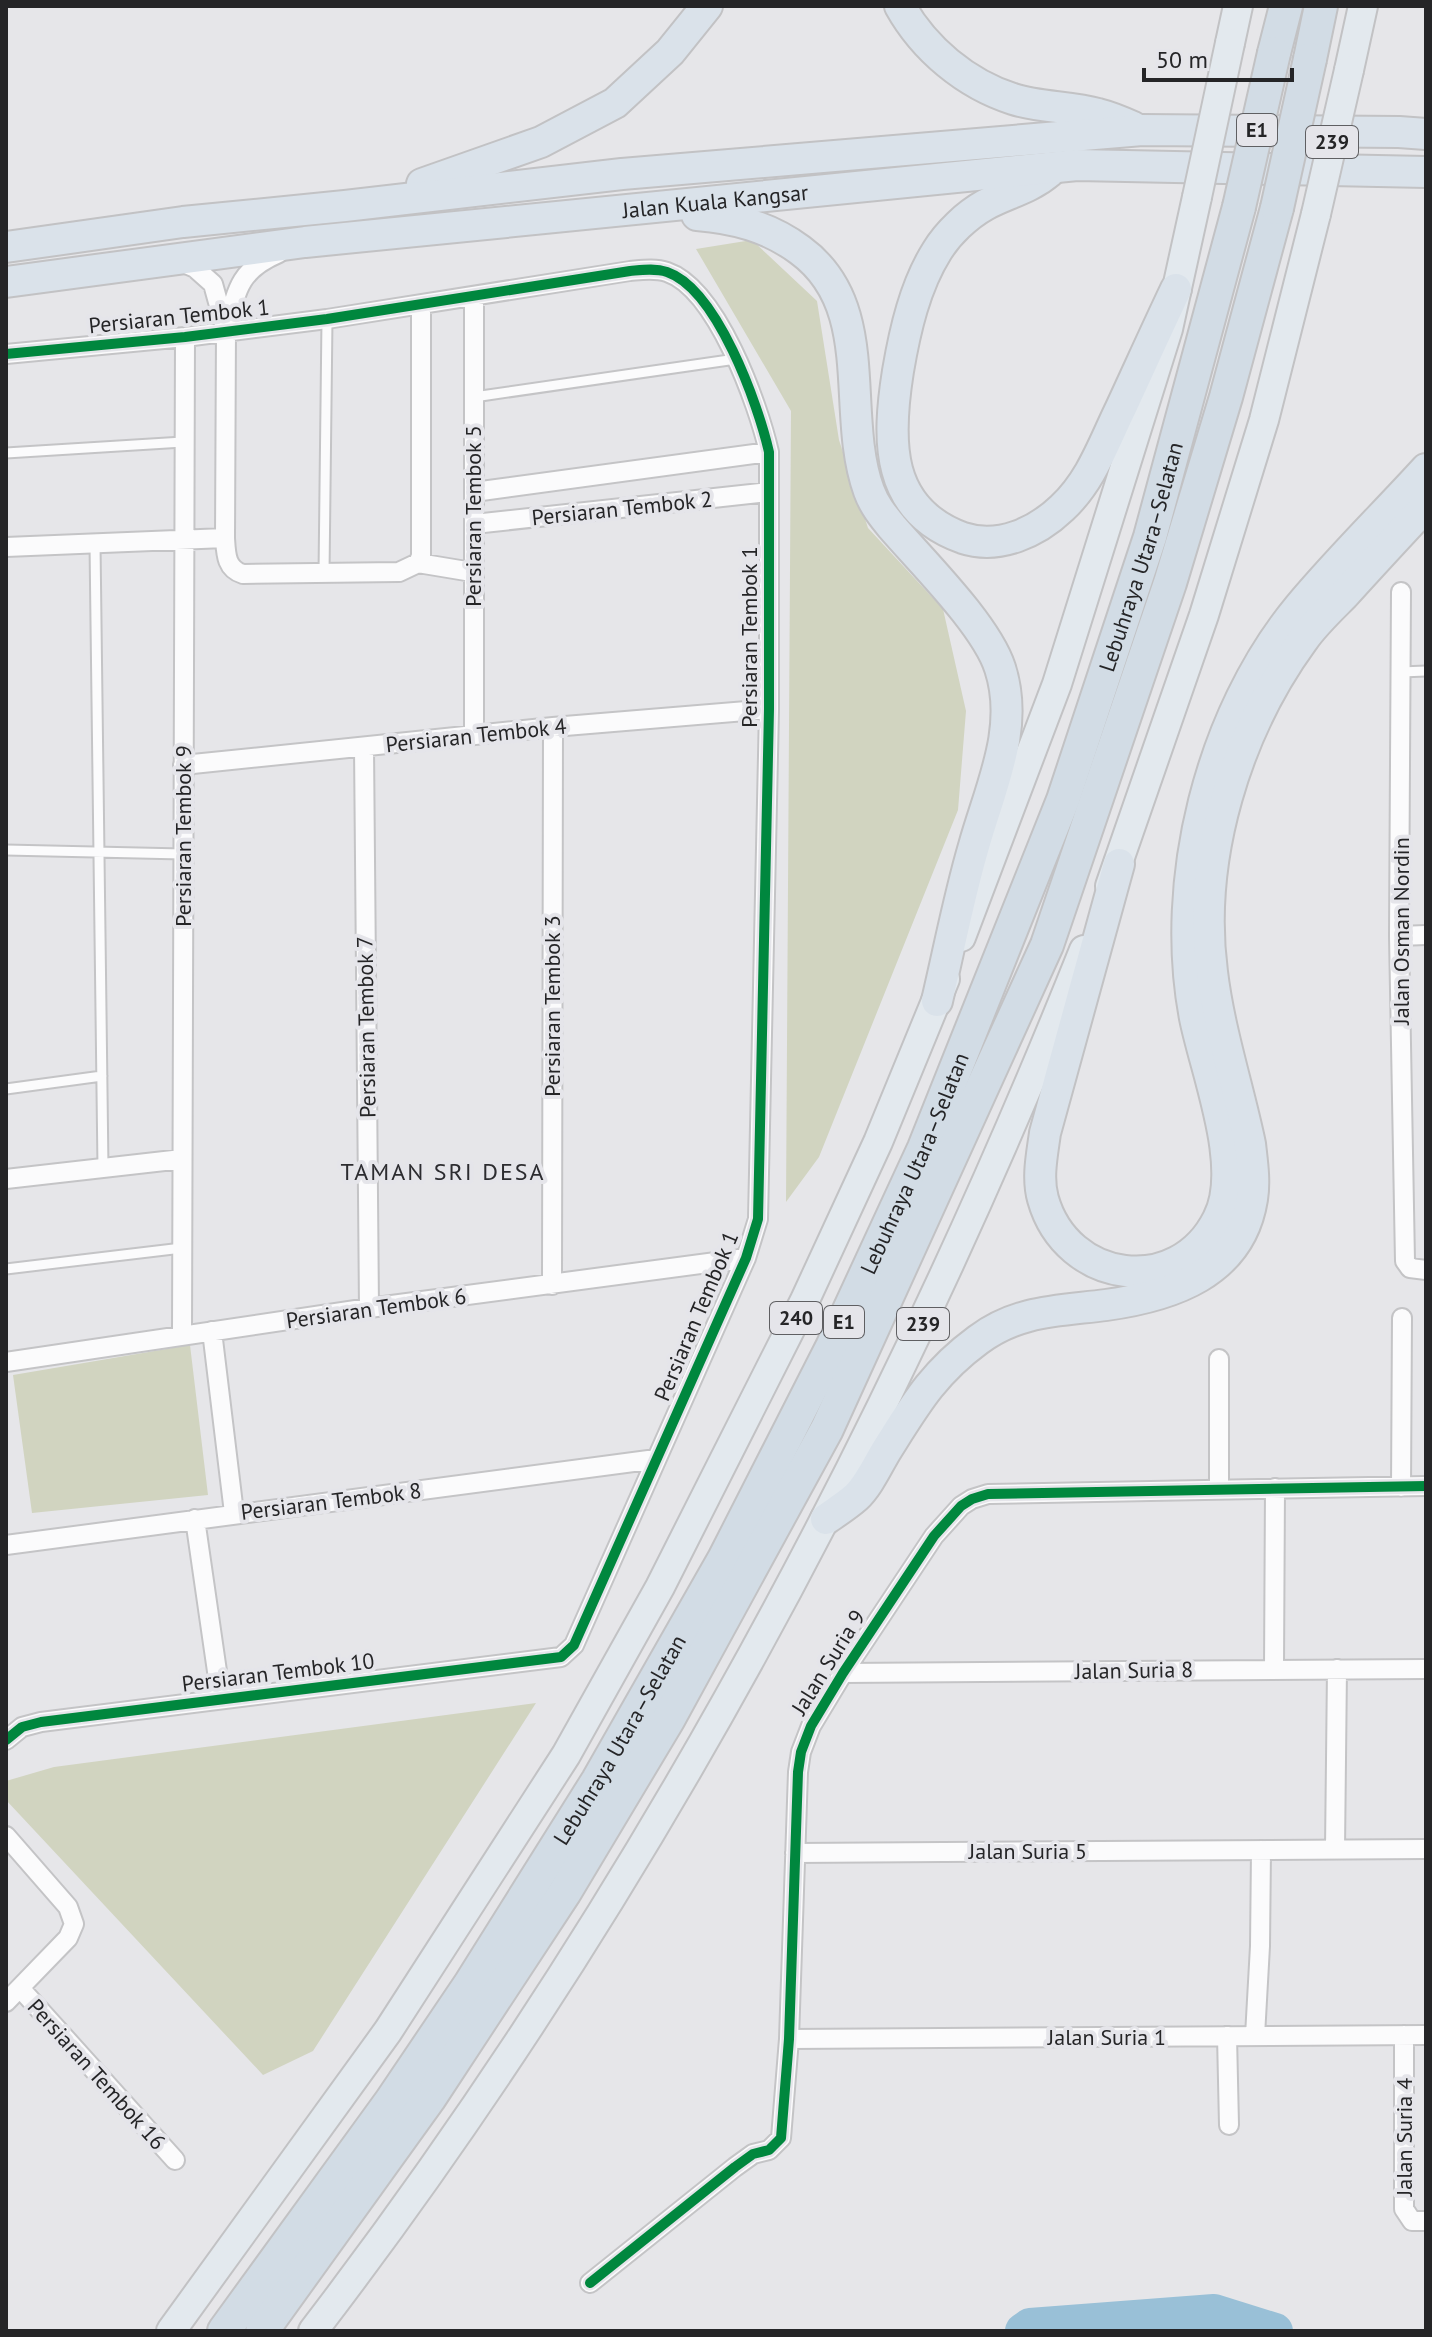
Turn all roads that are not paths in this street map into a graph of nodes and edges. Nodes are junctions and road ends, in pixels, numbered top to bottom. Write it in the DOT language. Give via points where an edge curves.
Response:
graph roads {
  1 [pos="707,6"];
  2 [pos="900,6"];
  3 [pos="1238,6"];
  4 [pos="1286,6"];
  5 [pos="1321,6"];
  6 [pos="1363,6"];
  7 [pos="1142,130"];
  8 [pos="1417,131"];
  9 [pos="1053,168"];
  10 [pos="1426,172"];
  11 [pos="392,201"];
  12 [pos="632,210"];
  13 [pos="305,242"];
  14 [pos="6,247"];
  15 [pos="172,258"];
  16 [pos="6,282"];
  17 [pos="1176,289"];
  18 [pos="474,297"];
  19 [pos="421,306"];
  20 [pos="327,319"];
  21 [pos="226,331"];
  22 [pos="185,337"];
  23 [pos="6,354"];
  24 [pos="736,359"];
  25 [pos="474,397"];
  26 [pos="183,442"];
  27 [pos="769,452"];
  28 [pos="6,453"];
  29 [pos="1426,469"];
  30 [pos="474,492"];
  31 [pos="769,492"];
  32 [pos="1426,506"];
  33 [pos="474,524"];
  34 [pos="225,538"];
  35 [pos="184,540"];
  36 [pos="95,544"];
  37 [pos="6,547"];
  38 [pos="418,563"];
  39 [pos="472,572"];
  40 [pos="324,574"];
  41 [pos="1401,592"];
  42 [pos="1426,671"];
  43 [pos="1401,672"];
  44 [pos="769,709"];
  45 [pos="553,727"];
  46 [pos="474,735"];
  47 [pos="364,747"];
  48 [pos="183,765"];
  49 [pos="6,850"];
  50 [pos="99,850"];
  51 [pos="183,854"];
  52 [pos="1119,864"];
  53 [pos="1426,935"];
  54 [pos="1399,936"];
  55 [pos="937,1001"];
  56 [pos="102,1076"];
  57 [pos="6,1089"];
  58 [pos="182,1159"];
  59 [pos="103,1168"];
  60 [pos="6,1179"];
  61 [pos="182,1248"];
  62 [pos="746,1258"];
  63 [pos="6,1269"];
  64 [pos="1418,1269"];
  65 [pos="552,1285"];
  66 [pos="369,1308"];
  67 [pos="1402,1318"];
  68 [pos="212,1331"];
  69 [pos="182,1335"];
  70 [pos="1219,1359"];
  71 [pos="6,1362"];
  72 [pos="656,1459"];
  73 [pos="1426,1486"];
  74 [pos="1401,1487"];
  75 [pos="1219,1488"];
  76 [pos="1275,1488"];
  77 [pos="234,1513"];
  78 [pos="195,1519"];
  79 [pos="826,1519"];
  80 [pos="7,1541"];
  81 [pos="561,1657"];
  82 [pos="1274,1668"];
  83 [pos="1337,1669"];
  84 [pos="1426,1669"];
  85 [pos="843,1673"];
  86 [pos="221,1699"];
  87 [pos="6,1740"];
  88 [pos="6,1836"];
  89 [pos="1335,1849"];
  90 [pos="1426,1849"];
  91 [pos="1261,1850"];
  92 [pos="795,1853"];
  93 [pos="13,1995"];
  94 [pos="1404,2035"];
  95 [pos="1426,2035"];
  96 [pos="1227,2036"];
  97 [pos="1255,2036"];
  98 [pos="789,2039"];
  99 [pos="1229,2125"];
  100 [pos="175,2160"];
  101 [pos="1426,2221"];
  102 [pos="590,2283"];
  103 [pos="171,2331"];
  104 [pos="224,2331"];
  105 [pos="262,2331"];
  106 [pos="313,2331"];
  1 -- 11 [label="highway" via="670,52 615,103 541,142 426,181"];
  2 -- 7 [label="highway" via="944,61 988,89 1013,100 1097,113"];
  3 -- 17 [label="main road, 240, bridge"];
  4 -- 104 [label="highway, Lebuhraya Utara–Selatan / E1, bridge" via="1239,207 1150,537 1063,800 924,1148 832,1347 724,1559 590,1793 418,2062"];
  5 -- 105 [label="highway, Lebuhraya Utara–Selatan / E1, bridge" via="1277,208 1226,397 1170,583 1047,945 827,1429 668,1720 565,1892 429,2099"];
  6 -- 52 [label="main road, 239, bridge" via="1264,420"];
  7 -- 8 [label="highway, Jalan Kuala Kangsar"];
  7 -- 11 [label="highway, Jalan Kuala Kangsar" via="622,174"];
  9 -- 10 [label="highway, Jalan Kuala Kangsar"];
  9 -- 12 [label="highway, Jalan Kuala Kangsar"];
  9 -- 17 [label="highway" via="1033,186 984,205 963,221 937,251 919,290 903,339 892,440 900,482 921,514 943,530 986,542 1028,533 1064,507 1098,460"];
  11 -- 14 [label="highway, Jalan Kuala Kangsar"];
  12 -- 13 [label="highway, Jalan Kuala Kangsar"];
  12 -- 55 [label="highway" via="719,217 768,230 822,271 836,291 849,329 858,441 870,492 879,511 980,630 1000,668 1006,695 1005,747 973,848"];
  13 -- 15 [label="highway, Jalan Kuala Kangsar"];
  13 -- 21 [label="street" via="267,258 246,274"];
  15 -- 16 [label="highway, Jalan Kuala Kangsar"];
  15 -- 21 [label="street" via="213,284"];
  17 -- 55 [label="main road, 240" via="1057,684"];
  18 -- 19 [label="street, Persiaran Tembok 1"];
  18 -- 24 [label="street, Persiaran Tembok 1" via="630,271 666,272 698,294"];
  18 -- 25 [label="street, Persiaran Tembok 5"];
  19 -- 20 [label="street, Persiaran Tembok 1"];
  19 -- 38 [label="street"];
  20 -- 21 [label="street, Persiaran Tembok 1"];
  20 -- 40 [label="lane"];
  21 -- 22 [label="street, Persiaran Tembok 1"];
  21 -- 34 [label="street"];
  22 -- 23 [label="street, Persiaran Tembok 1"];
  22 -- 26 [label="street, Persiaran Tembok 9"];
  24 -- 25 [label="lane"];
  24 -- 27 [label="street, Persiaran Tembok 1"];
  25 -- 30 [label="street, Persiaran Tembok 5"];
  26 -- 28 [label="lane"];
  26 -- 35 [label="street, Persiaran Tembok 9"];
  27 -- 30 [label="street"];
  27 -- 31 [label="street, Persiaran Tembok 1"];
  29 -- 52 [label="highway" via="1298,609 1239,701 1214,764 1197,834 1187,956 1195,1016 1229,1161 1227,1191 1219,1218 1203,1242 1180,1260 1153,1270 1095,1264 1053,1225 1042,1197 1045,1133"];
  30 -- 33 [label="street, Persiaran Tembok 5"];
  31 -- 33 [label="street, Persiaran Tembok 2"];
  31 -- 44 [label="street, Persiaran Tembok 1"];
  32 -- 79 [label="highway" via="1304,638 1251,729 1230,788 1215,850 1209,918 1212,972 1253,1171 1248,1214 1232,1247 1206,1272 1170,1292 1035,1312 993,1329 927,1386 857,1496"];
  33 -- 39 [label="street, Persiaran Tembok 5"];
  34 -- 35 [label="street"];
  34 -- 40 [label="street" via="227,560 240,574"];
  35 -- 36 [label="street"];
  35 -- 48 [label="street, Persiaran Tembok 9"];
  36 -- 37 [label="street"];
  36 -- 50 [label="lane"];
  38 -- 39 [label="street"];
  38 -- 40 [label="street" via="399,572"];
  39 -- 46 [label="street, Persiaran Tembok 5"];
  41 -- 43 [label="street, Jalan Osman Nordin"];
  42 -- 43 [label="lane"];
  43 -- 54 [label="street, Jalan Osman Nordin"];
  44 -- 45 [label="street, Persiaran Tembok 4"];
  44 -- 62 [label="street, Persiaran Tembok 1" via="760,1200"];
  45 -- 46 [label="street, Persiaran Tembok 4"];
  45 -- 65 [label="street, Persiaran Tembok 3"];
  46 -- 47 [label="street, Persiaran Tembok 4"];
  47 -- 48 [label="street, Persiaran Tembok 4"];
  47 -- 66 [label="street, Persiaran Tembok 7"];
  48 -- 51 [label="street, Persiaran Tembok 9"];
  49 -- 50 [label="lane"];
  50 -- 51 [label="lane"];
  50 -- 56 [label="lane"];
  51 -- 58 [label="street, Persiaran Tembok 9"];
  52 -- 79 [label="main road, 239" via="994,1167"];
  53 -- 54 [label="street"];
  54 -- 64 [label="street, Jalan Osman Nordin" via="1405,1261"];
  55 -- 103 [label="main road, 240" via="805,1300 660,1587 566,1755 388,2031"];
  56 -- 57 [label="lane"];
  56 -- 59 [label="lane"];
  58 -- 59 [label="street"];
  58 -- 61 [label="street, Persiaran Tembok 9"];
  59 -- 60 [label="street"];
  61 -- 63 [label="lane"];
  61 -- 69 [label="street, Persiaran Tembok 9"];
  62 -- 65 [label="street, Persiaran Tembok 6"];
  62 -- 72 [label="street, Persiaran Tembok 1"];
  65 -- 66 [label="street, Persiaran Tembok 6"];
  66 -- 68 [label="street, Persiaran Tembok 6"];
  67 -- 74 [label="street"];
  68 -- 69 [label="street, Persiaran Tembok 6"];
  68 -- 77 [label="street"];
  69 -- 71 [label="street, Persiaran Tembok 6"];
  70 -- 75 [label="street"];
  72 -- 77 [label="street, Persiaran Tembok 8"];
  72 -- 81 [label="street, Persiaran Tembok 1" via="574,1645"];
  73 -- 74 [label="street, Jalan Suria 9"];
  74 -- 76 [label="street, Jalan Suria 9"];
  75 -- 76 [label="street, Jalan Suria 9"];
  75 -- 85 [label="street, Jalan Suria 9" via="988,1494 972,1499 934,1536"];
  76 -- 82 [label="street"];
  77 -- 78 [label="street, Persiaran Tembok 8"];
  78 -- 80 [label="street, Persiaran Tembok 8"];
  78 -- 86 [label="street"];
  79 -- 106 [label="main road, 239" via="611,1895 485,2091"];
  81 -- 86 [label="street, Persiaran Tembok 10"];
  82 -- 83 [label="street, Jalan Suria 8"];
  82 -- 85 [label="street, Jalan Suria 8"];
  83 -- 84 [label="street, Jalan Suria 8"];
  83 -- 89 [label="street"];
  85 -- 92 [label="street, Jalan Suria 9" via="801,1752"];
  86 -- 87 [label="street, Persiaran Tembok 10" via="41,1722 22,1727"];
  88 -- 93 [label="street" via="68,1907 74,1924 68,1938"];
  89 -- 90 [label="street, Jalan Suria 5"];
  89 -- 91 [label="street, Jalan Suria 5"];
  91 -- 92 [label="street, Jalan Suria 5"];
  91 -- 97 [label="street"];
  92 -- 98 [label="street, Jalan Suria 9"];
  93 -- 100 [label="street, Persiaran Tembok 16"];
  94 -- 95 [label="street, Jalan Suria 1"];
  94 -- 97 [label="street, Jalan Suria 1"];
  94 -- 101 [label="street, Jalan Suria 4" via="1404,2209 1412,2221"];
  96 -- 97 [label="street, Jalan Suria 1"];
  96 -- 98 [label="street, Jalan Suria 1"];
  96 -- 99 [label="street"];
  98 -- 102 [label="street, Jalan Suria 9" via="783,2131 774,2146 744,2160"];
}
